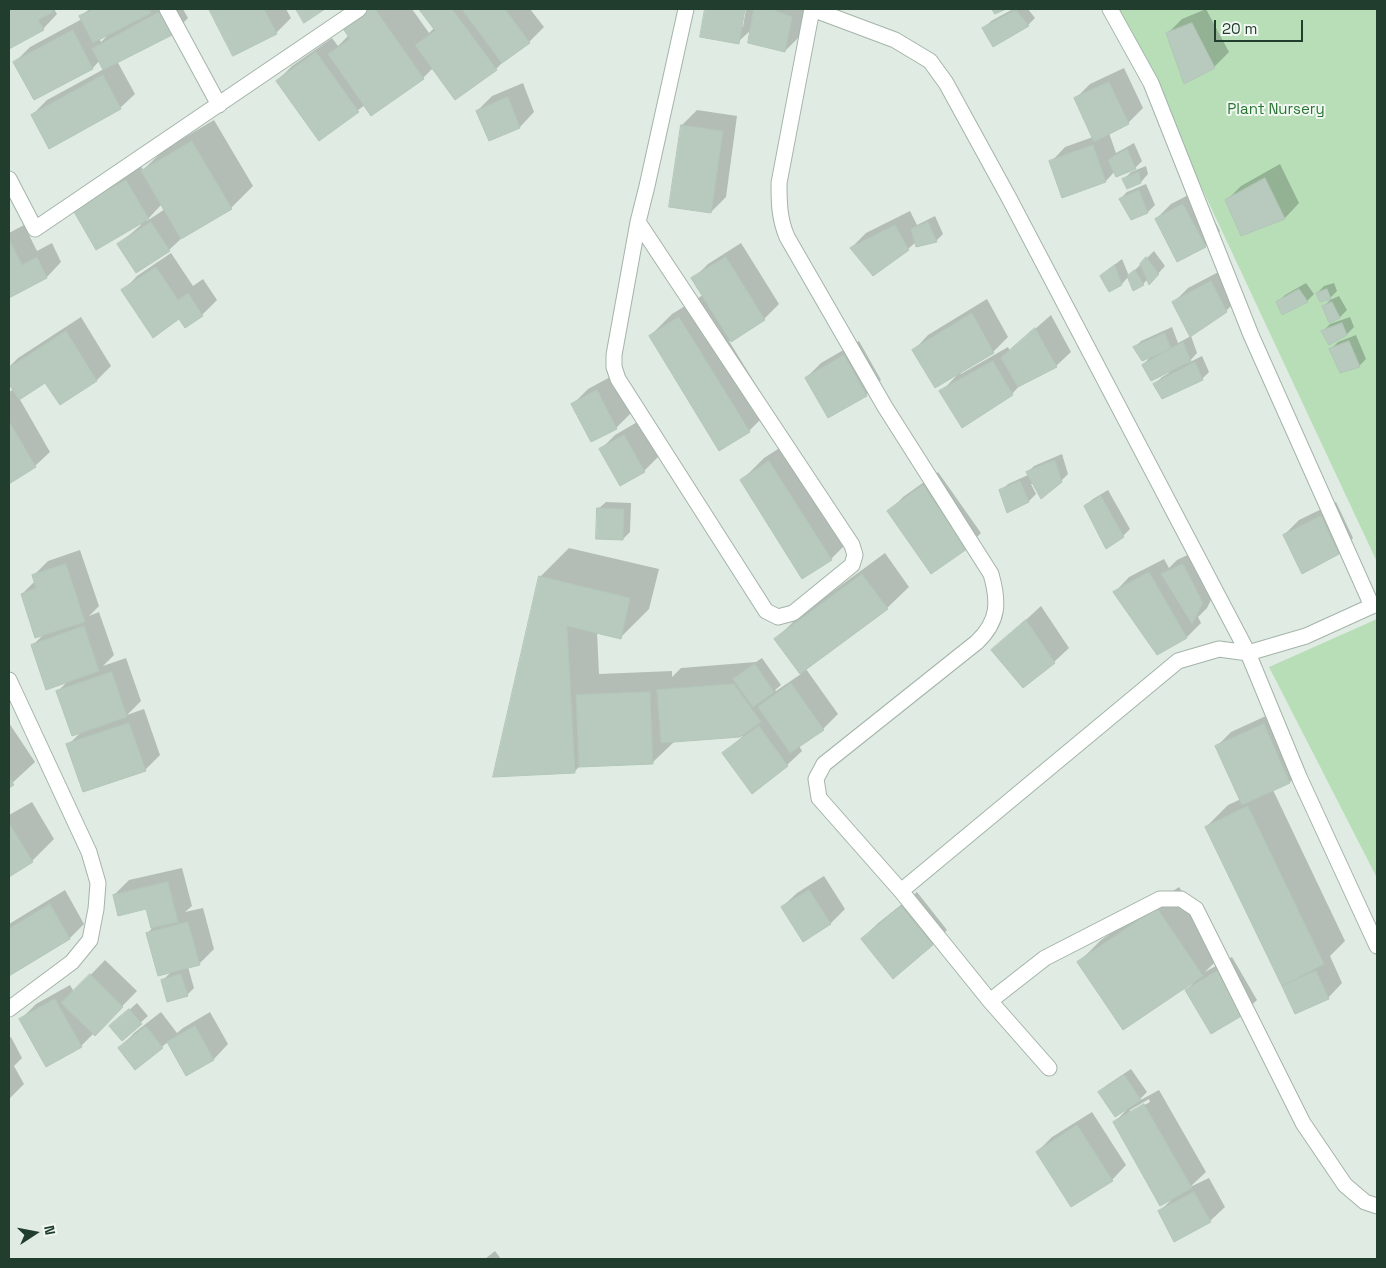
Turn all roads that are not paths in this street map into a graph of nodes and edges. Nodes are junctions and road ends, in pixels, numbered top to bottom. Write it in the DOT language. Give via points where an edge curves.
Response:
graph roads {
  1 [pos="167,9"];
  2 [pos="359,9"];
  3 [pos="686,9"];
  4 [pos="812,9"];
  5 [pos="1110,9"];
  6 [pos="219,105"];
  7 [pos="9,179"];
  8 [pos="638,222"];
  9 [pos="1375,605"];
  10 [pos="1248,653"];
  11 [pos="9,680"];
  12 [pos="901,892"];
  13 [pos="1377,946"];
  14 [pos="990,1000"];
  15 [pos="9,1009"];
  16 [pos="1049,1068"];
  17 [pos="1377,1206"];
  1 -- 6 [label="street"];
  2 -- 6 [label="street"];
  3 -- 8 [label="street"];
  4 -- 10 [label="street" via="895,40 930,61 946,83"];
  4 -- 12 [label="street" via="779,183 781,222 885,407 991,574 996,592 996,611 988,631 824,764 816,779 819,798"];
  5 -- 9 [label="street" via="1151,82 1251,335"];
  6 -- 7 [label="street" via="35,229"];
  8 -- 8 [label="street" via="852,545 855,555 852,565 793,613 778,617 766,611 618,379 614,355"];
  9 -- 10 [label="street" via="1306,636"];
  10 -- 12 [label="street" via="1219,649 1178,661"];
  10 -- 13 [label="street" via="1300,779"];
  11 -- 15 [label="street" via="89,852 98,883 90,940 72,962"];
  12 -- 14 [label="street"];
  14 -- 16 [label="street"];
  14 -- 17 [label="street" via="1045,958 1160,899 1181,898 1196,909 1303,1123 1345,1185 1364,1202"];
}
